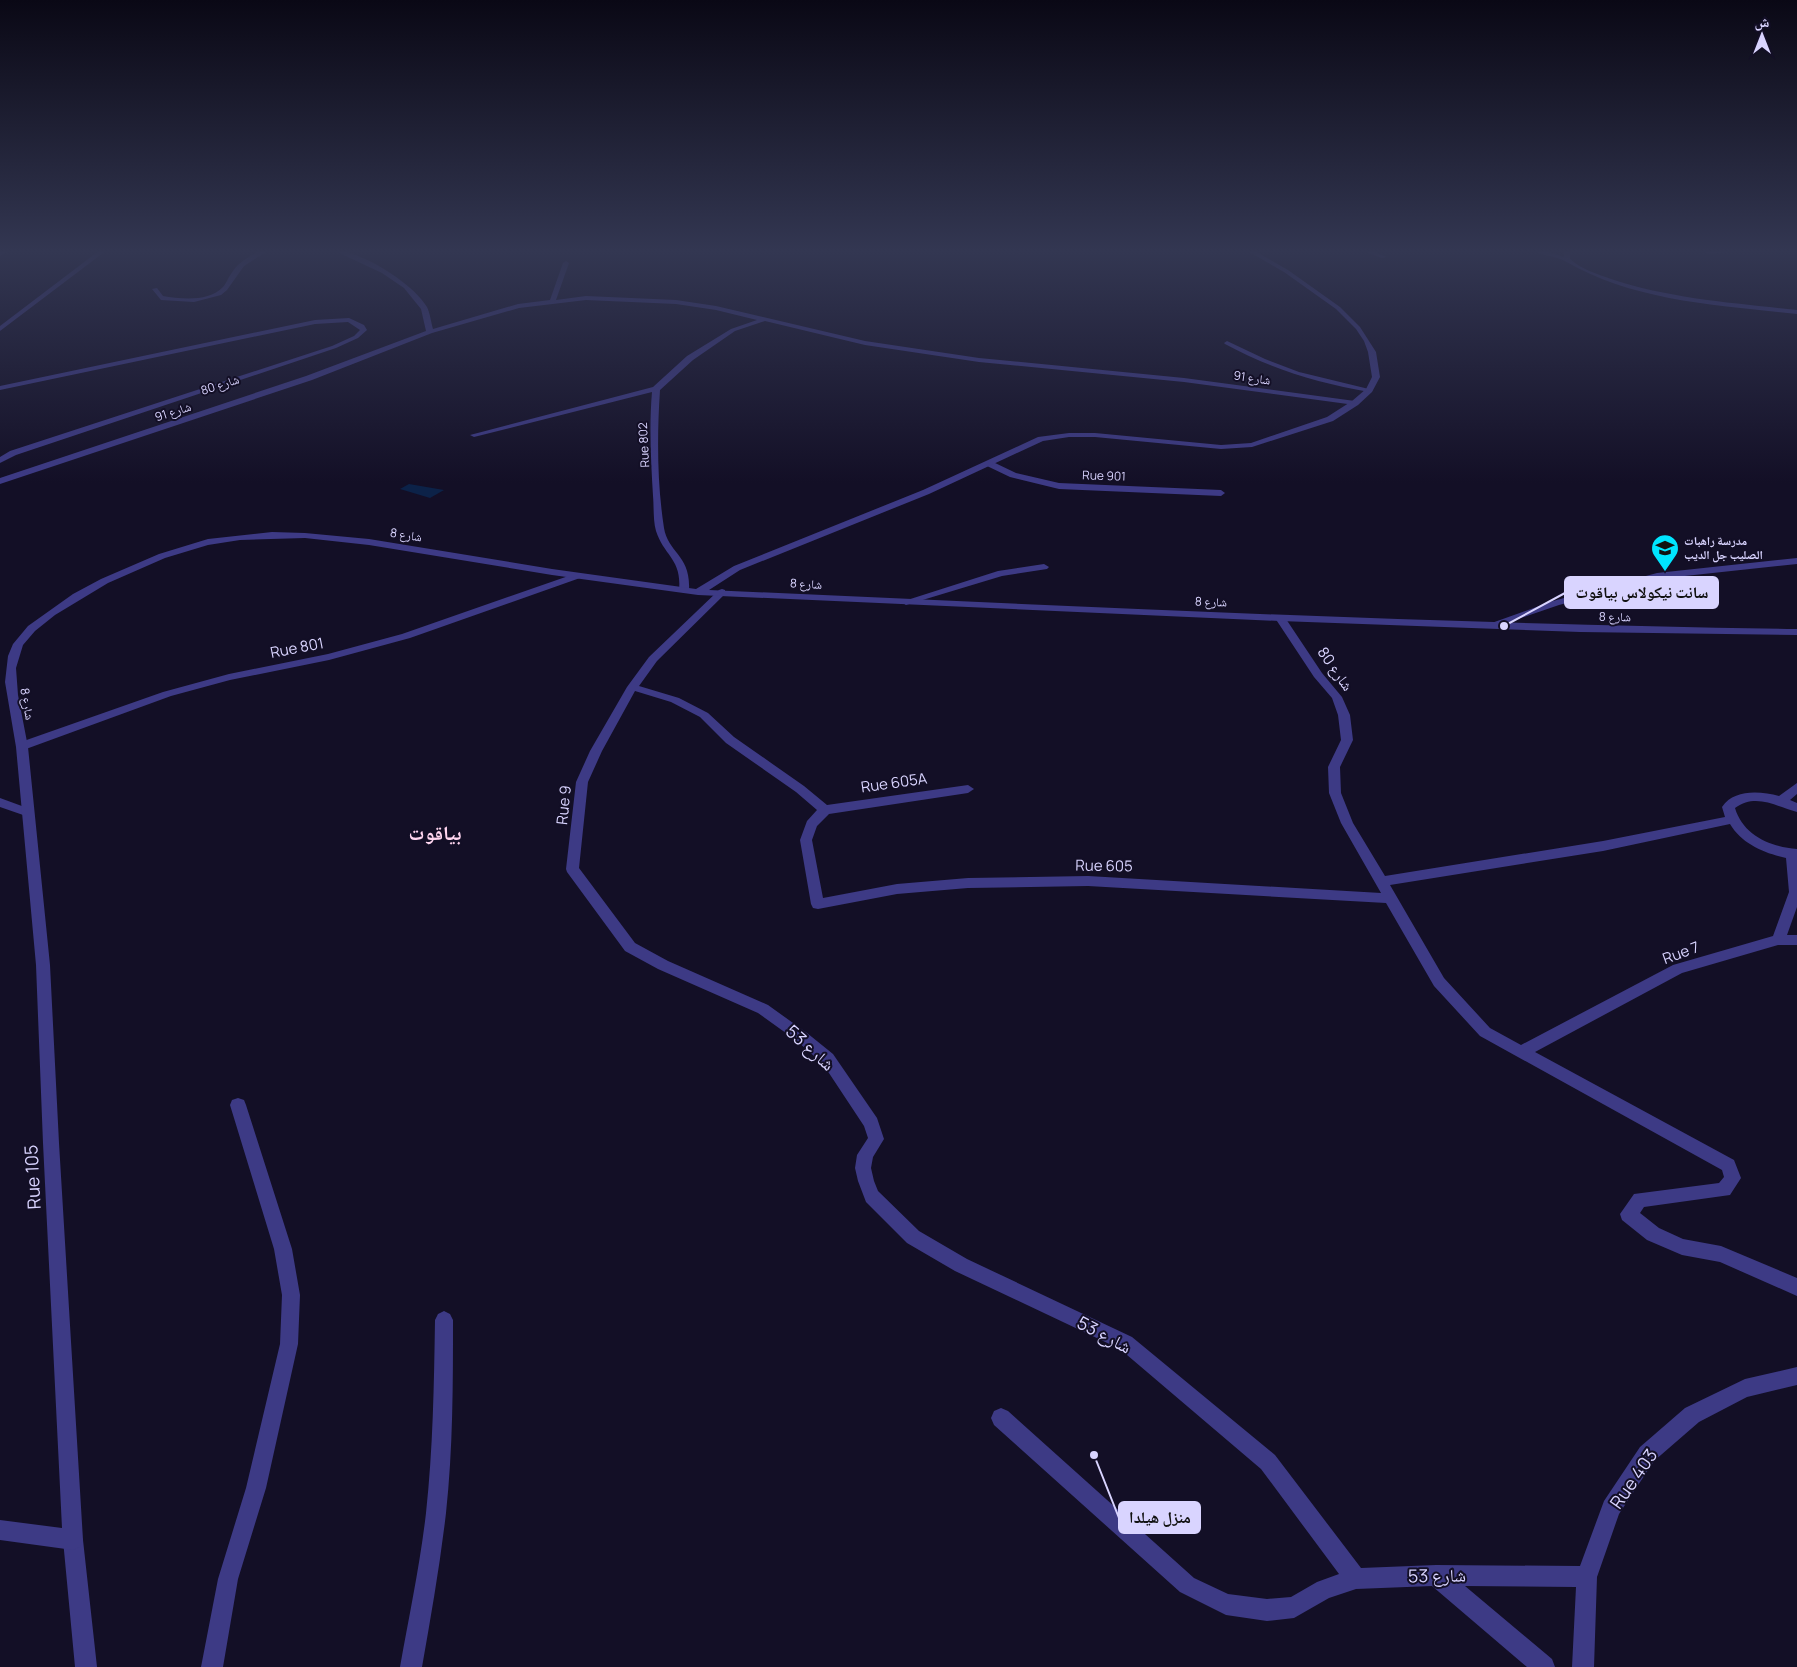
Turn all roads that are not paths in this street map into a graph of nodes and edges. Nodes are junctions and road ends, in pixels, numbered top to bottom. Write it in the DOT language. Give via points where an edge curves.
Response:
graph roads {
  1 [pos="287,328"];
  2 [pos="363,328"];
  3 [pos="429,328"];
  4 [pos="444,328"];
  5 [pos="740,328"];
  6 [pos="804,328"];
  7 [pos="1358,328"];
  8 [pos="733,330"];
  9 [pos="430,332"];
  10 [pos="1228,342"];
  11 [pos="0,388"];
  12 [pos="656,389"];
  13 [pos="1370,390"];
  14 [pos="1355,403"];
  15 [pos="474,435"];
  16 [pos="13,453"];
  17 [pos="0,457"];
  18 [pos="0,461"];
  19 [pos="990,464"];
  20 [pos="0,481"];
  21 [pos="1221,493"];
  22 [pos="1797,561"];
  23 [pos="1044,567"];
  24 [pos="577,576"];
  25 [pos="684,590"];
  26 [pos="698,592"];
  27 [pos="722,592"];
  28 [pos="906,602"];
  29 [pos="1280,618"];
  30 [pos="1491,625"];
  31 [pos="1797,632"];
  32 [pos="632,687"];
  33 [pos="22,746"];
  34 [pos="1797,788"];
  35 [pos="968,789"];
  36 [pos="1781,801"];
  37 [pos="0,802"];
  38 [pos="1797,808"];
  39 [pos="825,810"];
  40 [pos="26,812"];
  41 [pos="1730,820"];
  42 [pos="1795,854"];
  43 [pos="1380,882"];
  44 [pos="1797,892"];
  45 [pos="1390,898"];
  46 [pos="1778,940"];
  47 [pos="1797,940"];
  48 [pos="695,979"];
  49 [pos="1521,1052"];
  50 [pos="238,1105"];
  51 [pos="1797,1287"];
  52 [pos="444,1320"];
  53 [pos="1797,1376"];
  54 [pos="1001,1418"];
  55 [pos="0,1530"];
  56 [pos="73,1540"];
  57 [pos="1436,1575"];
  58 [pos="1587,1577"];
  59 [pos="1356,1579"];
  60 [pos="86,1667"];
  61 [pos="212,1667"];
  62 [pos="411,1667"];
  63 [pos="1544,1667"];
  64 [pos="1583,1667"];
  1 -- 11 [label="street, شارع 80"];
  2 -- 16 [label="street, شارع 80" via="356,337 334,347"];
  3 -- 9 [label="street"];
  4 -- 9 [label="street, شارع 91"];
  5 -- 8 [label="street"];
  6 -- 14 [label="street, شارع 91" via="865,342 979,360 1184,380"];
  7 -- 13 [label="street" via="1367,341 1375,364 1376,377"];
  8 -- 12 [label="street" via="690,358"];
  9 -- 20 [label="street, شارع 91" via="309,378"];
  10 -- 13 [label="street" via="1261,362 1298,376"];
  12 -- 15 [label="street"];
  12 -- 25 [label="street, Rue 802" via="653,430 660,530 679,560 685,576"];
  13 -- 14 [label="street"];
  14 -- 19 [label="street" via="1330,419 1252,445 1221,447 1069,435 1041,439"];
  16 -- 17 [label="street"];
  16 -- 18 [label="street"];
  19 -- 21 [label="street, Rue 901" via="1020,478 1059,486"];
  19 -- 26 [label="street" via="737,568"];
  22 -- 30 [label="street" via="1657,576 1565,600"];
  23 -- 28 [label="street" via="1001,573"];
  24 -- 25 [label="street, شارع 8"];
  24 -- 33 [label="street, Rue 801" via="406,636 167,694"];
  24 -- 33 [label="street, شارع 8" via="348,538 267,534 209,541 165,553 76,597 28,632 17,645 12,658 11,683"];
  25 -- 26 [label="street, شارع 8"];
  26 -- 27 [label="street, شارع 8"];
  27 -- 28 [label="street, شارع 8"];
  27 -- 32 [label="street, Rue 9" via="654,659"];
  28 -- 29 [label="street, شارع 8"];
  29 -- 30 [label="street, شارع 8"];
  29 -- 43 [label="street, شارع 80" via="1318,675 1337,697 1344,714 1347,740 1334,768 1335,793 1347,823"];
  30 -- 31 [label="street, شارع 8"];
  32 -- 39 [label="street" via="675,700 704,715 730,740"];
  32 -- 48 [label="street, Rue 9" via="596,750 582,782 572,869 630,947"];
  33 -- 40 [label="street, شارع 8"];
  34 -- 36 [label="street"];
  35 -- 39 [label="street, Rue 605A"];
  36 -- 38 [label="street"];
  36 -- 41 [label="street" via="1757,796 1738,798 1728,807"];
  37 -- 40 [label="street"];
  39 -- 45 [label="street, Rue 605" via="811,824 806,840 818,904 898,889 968,883 1088,881"];
  40 -- 56 [label="street, Rue 105" via="43,963"];
  41 -- 42 [label="street" via="1745,836 1767,848"];
  41 -- 43 [label="street" via="1603,846"];
  42 -- 44 [label="street"];
  43 -- 45 [label="street, شارع 80"];
  44 -- 46 [label="street"];
  45 -- 49 [label="street, شارع 80" via="1439,982 1485,1032"];
  46 -- 47 [label="street, Rue 7"];
  46 -- 49 [label="street, Rue 7" via="1678,969"];
  48 -- 59 [label="street, شارع 53" via="763,1010 828,1059 871,1123 876,1139 865,1155 863,1168 872,1196 912,1237 961,1265 1126,1344 1268,1462"];
  49 -- 51 [label="street, شارع 80" via="1728,1164 1733,1178 1724,1190 1640,1200 1628,1214 1653,1234 1682,1247 1721,1254"];
  50 -- 61 [label="street" via="283,1249 291,1295 289,1344 256,1488 228,1579"];
  52 -- 62 [label="street" via="444,1396 438,1491"];
  53 -- 58 [label="street, Rue 403" via="1745,1388 1692,1415 1646,1454 1611,1508"];
  54 -- 59 [label="street" via="1187,1585 1226,1604 1267,1610 1294,1607 1324,1589"];
  55 -- 56 [label="street"];
  56 -- 60 [label="street, Rue 105"];
  57 -- 58 [label="street, شارع 53"];
  57 -- 59 [label="street, شارع 53"];
  57 -- 63 [label="street"];
  58 -- 64 [label="street, Rue 403"];
}
